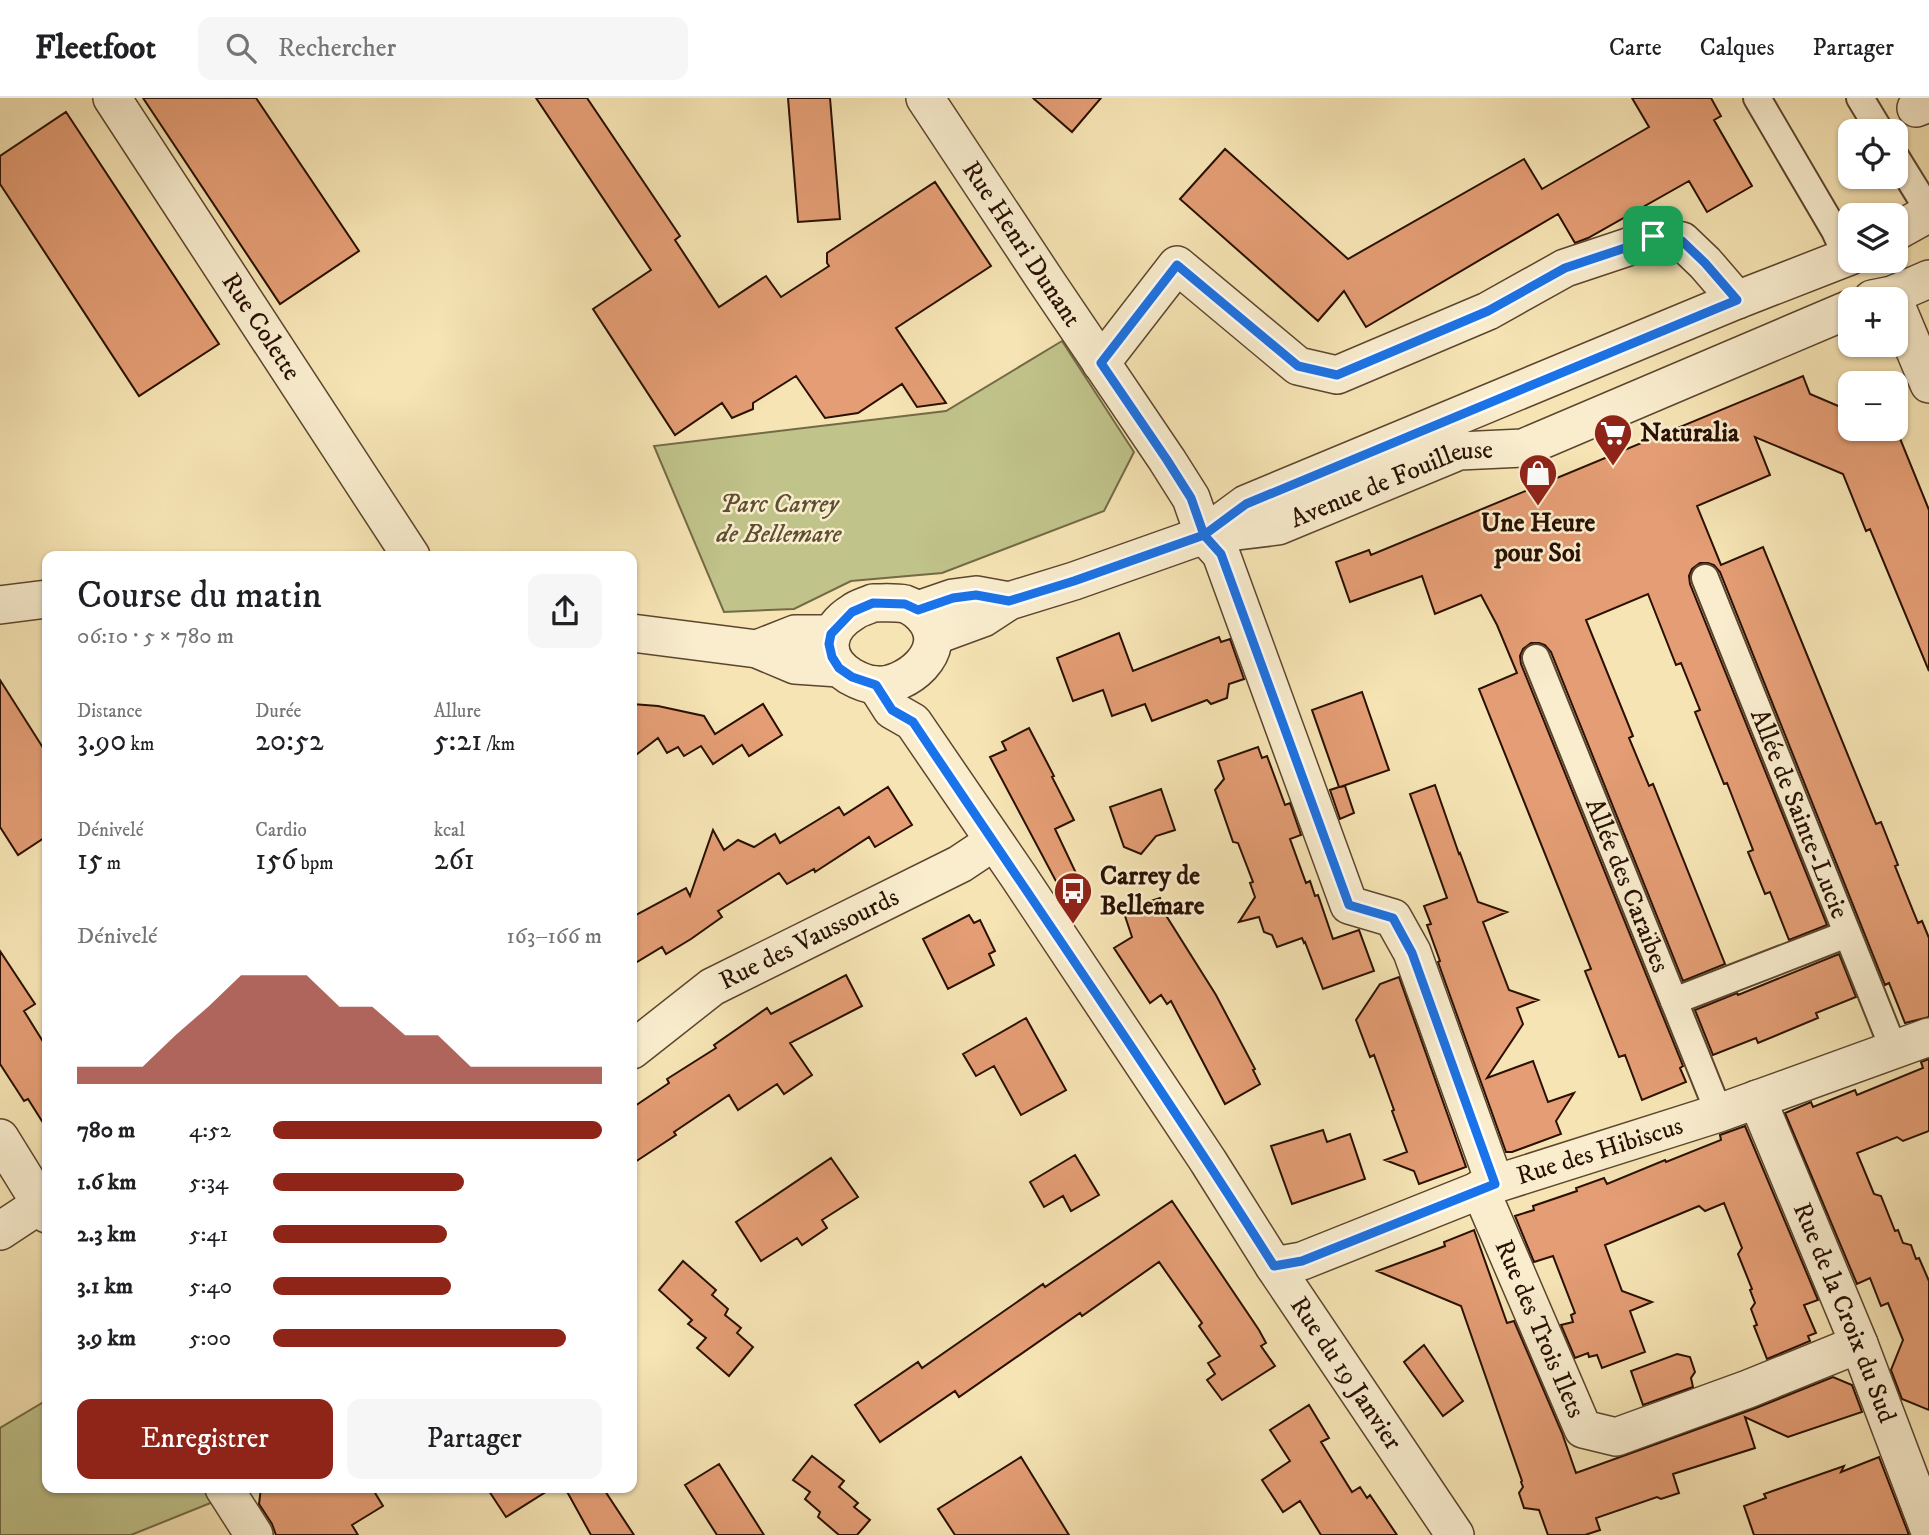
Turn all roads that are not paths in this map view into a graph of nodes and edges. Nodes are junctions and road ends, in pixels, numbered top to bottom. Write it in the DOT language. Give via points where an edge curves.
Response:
graph roads {
  1 [pos="112,98"];
  2 [pos="925,98"];
  3 [pos="1757,98"];
  4 [pos="1860,98"];
  5 [pos="1873,119"];
  6 [pos="1908,177"];
  7 [pos="1929,212"];
  8 [pos="1908,224"];
  9 [pos="1838,237"];
  10 [pos="1838,261"];
  11 [pos="1929,279"];
  12 [pos="1908,289"];
  13 [pos="1737,300"];
  14 [pos="1838,314"];
  15 [pos="1908,340"];
  16 [pos="1101,363"];
  17 [pos="1929,384"];
  18 [pos="1204,535"];
  19 [pos="408,551"];
  20 [pos="1705,578"];
  21 [pos="42,600"];
  22 [pos="0,605"];
  23 [pos="926,623"];
  24 [pos="637,635"];
  25 [pos="835,651"];
  26 [pos="1536,658"];
  27 [pos="891,681"];
  28 [pos="993,842"];
  29 [pos="1847,934"];
  30 [pos="1674,1001"];
  31 [pos="1929,1037"];
  32 [pos="637,1046"];
  33 [pos="1894,1050"];
  34 [pos="1757,1099"];
  35 [pos="1719,1113"];
  36 [pos="0,1138"];
  37 [pos="1488,1186"];
  38 [pos="42,1206"];
  39 [pos="42,1210"];
  40 [pos="0,1231"];
  41 [pos="1274,1266"];
  42 [pos="1859,1344"];
  43 [pos="228,1493"];
  44 [pos="1929,1530"];
  45 [pos="254,1535"];
  46 [pos="1455,1535"];
  1 -- 19 [label="street, Rue Colette"];
  2 -- 16 [label="street, Rue Henri Dunant"];
  3 -- 9 [label="street"];
  4 -- 5 [label="street"];
  6 -- 7 [label="street"];
  7 -- 8 [label="street"];
  10 -- 13 [label="street, Avenue de Fouilleuse"];
  11 -- 12 [label="street"];
  13 -- 16 [label="street" via="1682,241 1653,236 1565,268 1488,311 1337,375 1298,366 1177,265"];
  13 -- 18 [label="street, Avenue de Fouilleuse" via="1246,504"];
  14 -- 18 [label="street, Avenue de Fouilleuse" via="1523,448 1459,452 1278,526"];
  15 -- 17 [label="street"];
  16 -- 18 [label="street, Rue Henri Dunant" via="1191,498"];
  18 -- 23 [label="street, Avenue de Fouilleuse" via="1009,601 976,595 953,598"];
  18 -- 37 [label="street, Rue Henri Dunant" via="1228,570 1349,905 1393,918 1412,953"];
  20 -- 29 [label="street, Allée de Sainte-Lucie"];
  21 -- 22 [label="street"];
  23 -- 25 [label="street" via="905,604 873,603 852,612"];
  23 -- 27 [label="street" via="930,654 922,666"];
  24 -- 25 [label="street" via="757,649 795,666"];
  25 -- 27 [label="street" via="852,677"];
  26 -- 30 [label="street, Allée des Caraïbes"];
  27 -- 28 [label="street, Rue du 19 Janvier" via="892,710 913,722"];
  28 -- 32 [label="street, Rue des Vaussourds" via="960,864 712,987"];
  28 -- 41 [label="street, Rue du 19 Janvier"];
  29 -- 30 [label="street"];
  29 -- 33 [label="street, Allée de Sainte-Lucie"];
  30 -- 35 [label="street, Allée des Caraïbes"];
  31 -- 33 [label="street, Rue des Hibiscus"];
  33 -- 34 [label="street, Rue des Hibiscus"];
  34 -- 35 [label="street, Rue des Hibiscus"];
  34 -- 42 [label="street, Rue de la Croix du Sud"];
  35 -- 37 [label="street, Rue des Hibiscus"];
  36 -- 38 [label="street"];
  37 -- 41 [label="street, Rue des Hibiscus" via="1302,1261"];
  37 -- 42 [label="street, Rue des Trois Ilets" via="1583,1429 1616,1437"];
  39 -- 40 [label="street"];
  41 -- 46 [label="street, Rue du 19 Janvier"];
  42 -- 44 [label="street, Rue de la Croix du Sud"];
  43 -- 45 [label="street"];
}
